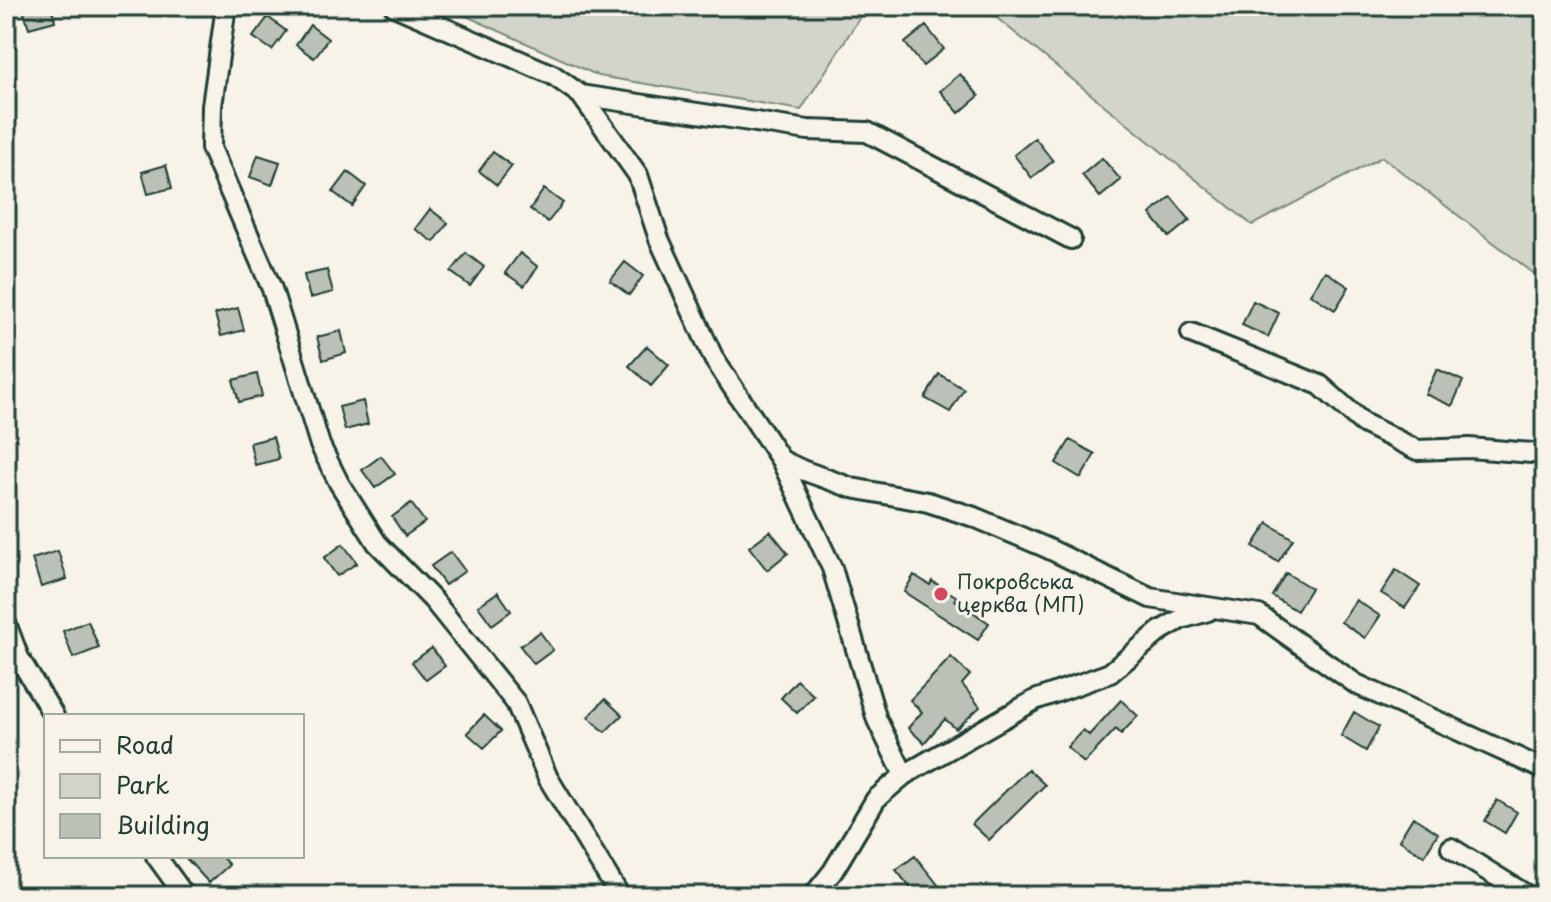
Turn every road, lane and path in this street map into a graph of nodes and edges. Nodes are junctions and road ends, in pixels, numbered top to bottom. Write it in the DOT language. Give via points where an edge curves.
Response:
graph roads {
  1 [pos="226,6"];
  2 [pos="394,6"];
  3 [pos="581,95"];
  4 [pos="1071,239"];
  5 [pos="1191,333"];
  6 [pos="1545,454"];
  7 [pos="781,460"];
  8 [pos="1214,610"];
  9 [pos="6,623"];
  10 [pos="53,714"];
  11 [pos="1545,770"];
  12 [pos="904,775"];
  13 [pos="1451,848"];
  14 [pos="157,858"];
  15 [pos="185,896"];
  16 [pos="620,896"];
  17 [pos="813,896"];
  18 [pos="1528,896"];
  1 -- 16 [label="street" via="211,148 272,289 320,445 377,543 433,600 516,703 548,778"];
  2 -- 3 [label="street" via="553,75"];
  3 -- 4 [label="street" via="808,130 867,132"];
  3 -- 7 [label="street" via="638,175 659,239 714,359"];
  5 -- 6 [label="street" via="1320,385 1363,423 1417,450"];
  7 -- 8 [label="street" via="852,488 974,517 1150,598"];
  7 -- 12 [label="street" via="832,568 877,720"];
  8 -- 11 [label="street" via="1259,615 1356,684"];
  8 -- 12 [label="street" via="1181,619 1110,673 1035,700"];
  9 -- 10 [label="street" via="19,658"];
  12 -- 17 [label="street" via="876,799"];
  13 -- 18 [label="street"];
  14 -- 15 [label="street"];
}
